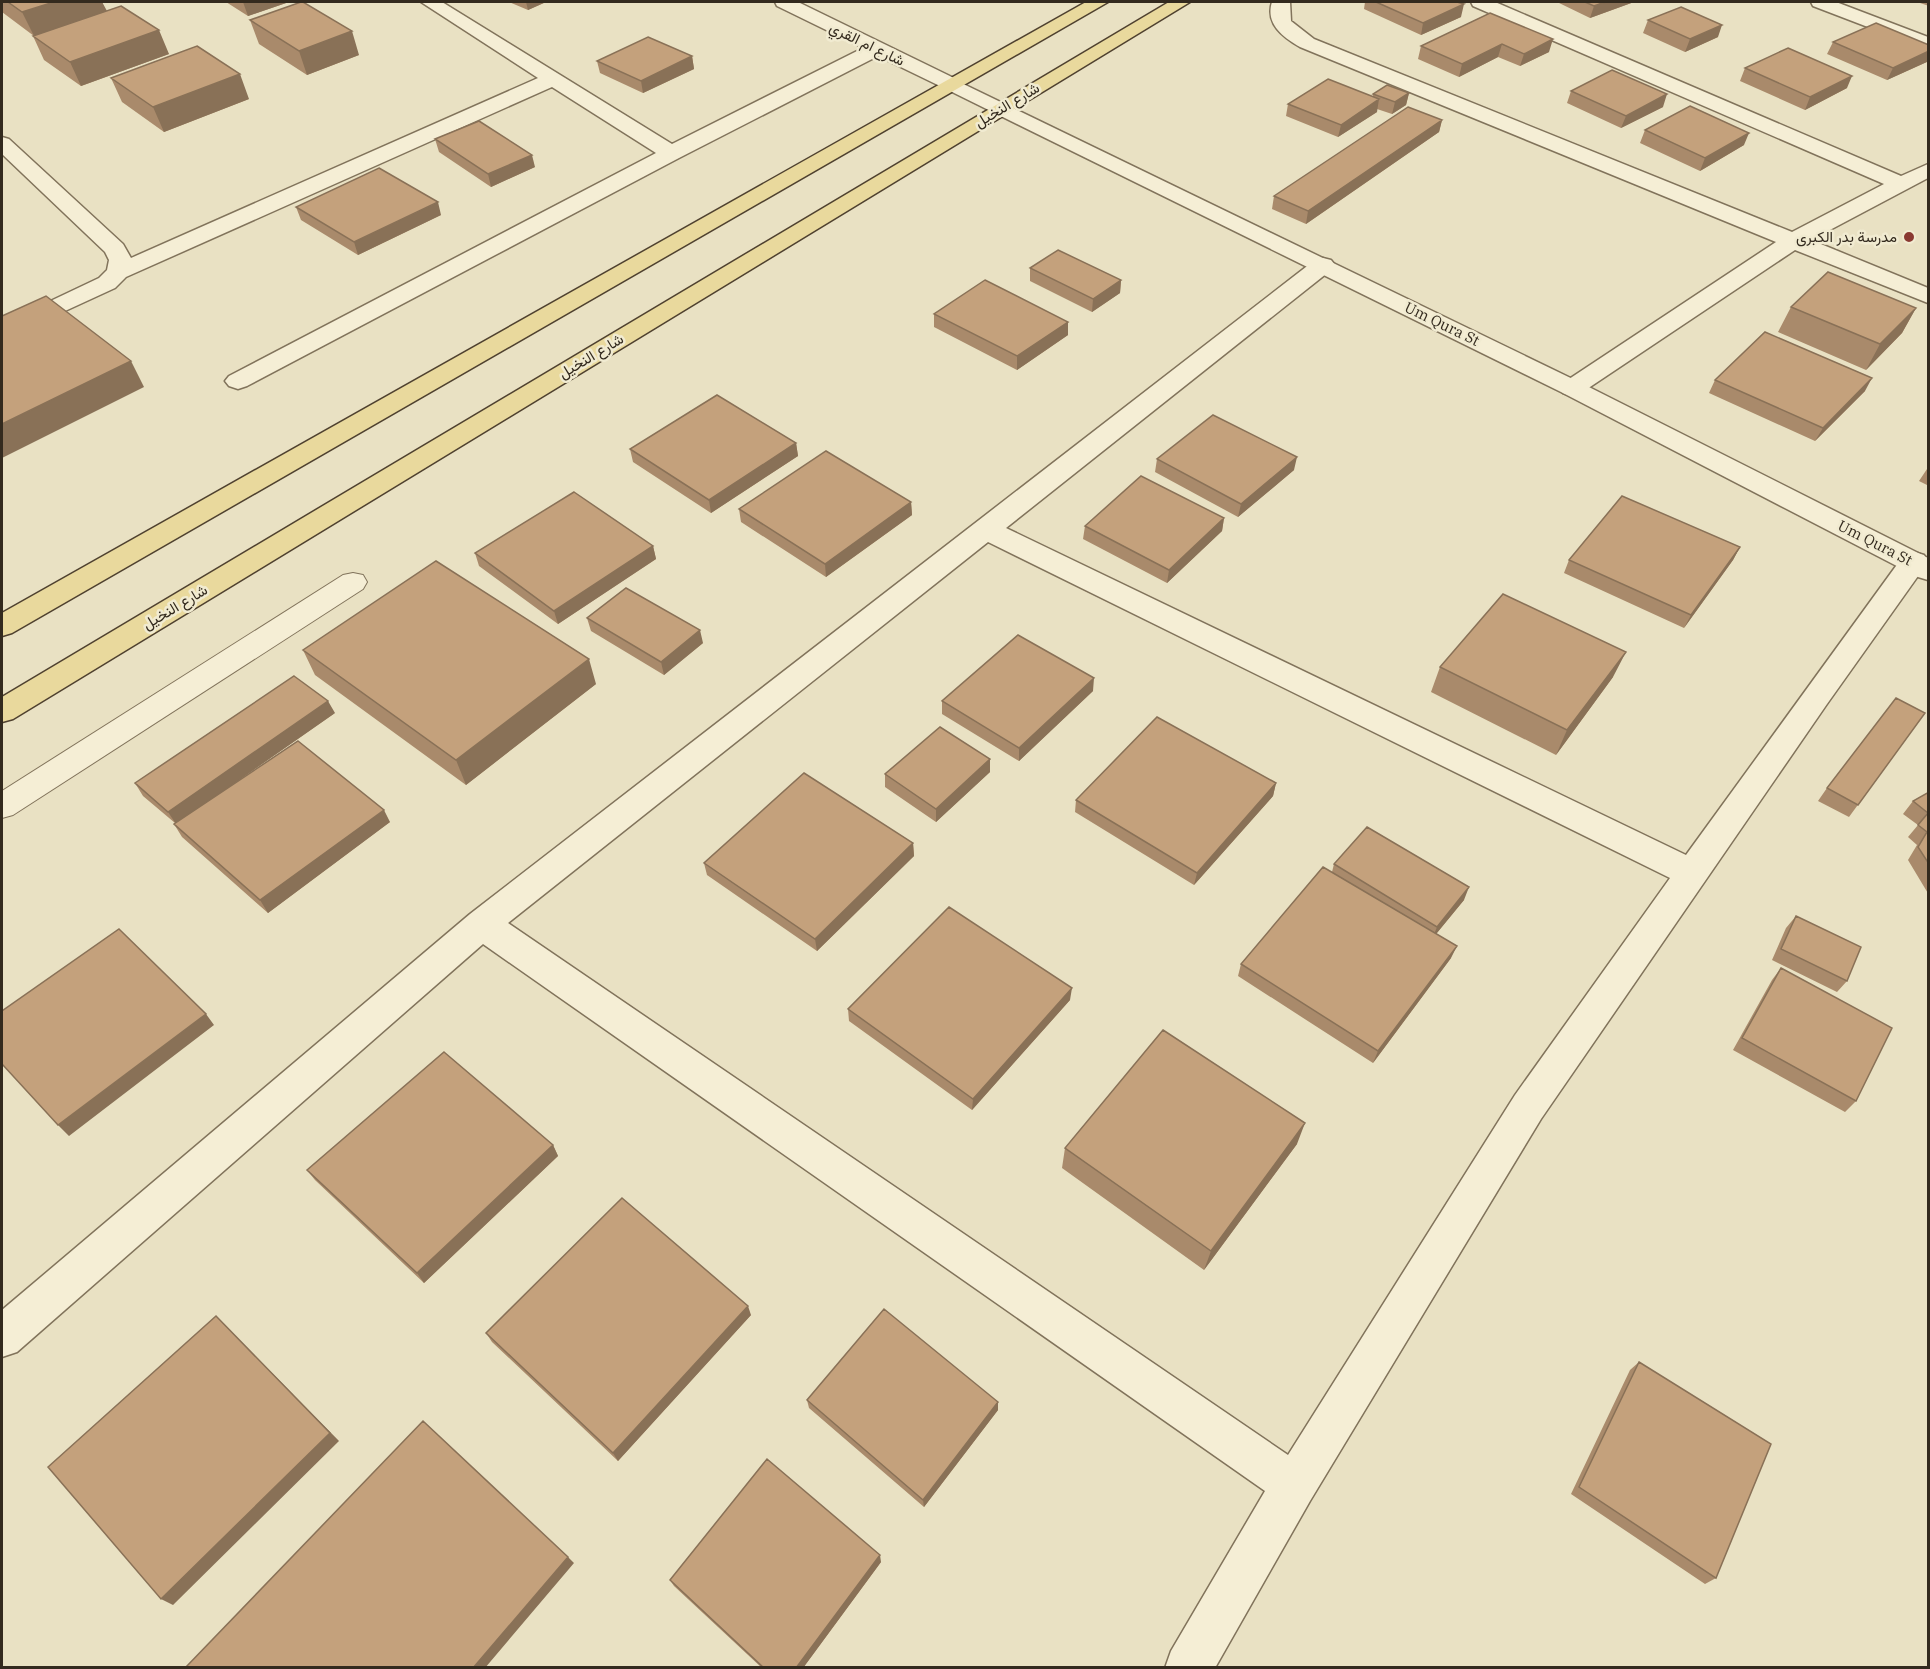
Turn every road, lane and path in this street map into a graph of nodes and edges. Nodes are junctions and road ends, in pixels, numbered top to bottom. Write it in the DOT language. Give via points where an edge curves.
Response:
graph roads {
  1 [pos="429,2"];
  2 [pos="784,2"];
  3 [pos="1099,2"];
  4 [pos="1181,2"];
  5 [pos="1281,2"];
  6 [pos="1480,2"];
  7 [pos="1820,2"];
  8 [pos="1929,44"];
  9 [pos="877,49"];
  10 [pos="553,79"];
  11 [pos="951,84"];
  12 [pos="1003,108"];
  13 [pos="2,142"];
  14 [pos="671,153"];
  15 [pos="1929,170"];
  16 [pos="1900,183"];
  17 [pos="1793,241"];
  18 [pos="1323,265"];
  19 [pos="118,272"];
  20 [pos="1929,296"];
  21 [pos="2,333"];
  22 [pos="238,381"];
  23 [pos="1572,388"];
  24 [pos="985,529"];
  25 [pos="1921,566"];
  26 [pos="353,582"];
  27 [pos="2,626"];
  28 [pos="2,711"];
  29 [pos="2,806"];
  30 [pos="1690,873"];
  31 [pos="482,924"];
  32 [pos="2,1337"];
  33 [pos="1294,1485"];
  34 [pos="1188,1668"];
  1 -- 10 [label="street"];
  2 -- 9 [label="street, شارع ام القري"];
  3 -- 11 [label="main road"];
  4 -- 12 [label="main road, شارع النخيل"];
  5 -- 17 [label="street" via="1278,18 1306,43"];
  6 -- 16 [label="street"];
  7 -- 8 [label="street"];
  9 -- 11 [label="street, شارع ام القري"];
  9 -- 14 [label="street"];
  10 -- 14 [label="street"];
  10 -- 19 [label="street"];
  11 -- 12 [label="street, Um Qura St"];
  11 -- 27 [label="main road"];
  12 -- 18 [label="street, Um Qura St"];
  12 -- 28 [label="main road, شارع النخيل"];
  13 -- 19 [label="street" via="115,249 121,260"];
  14 -- 22 [label="street"];
  15 -- 16 [label="street"];
  16 -- 17 [label="street"];
  17 -- 20 [label="street"];
  17 -- 23 [label="street"];
  18 -- 23 [label="street, Um Qura St"];
  18 -- 24 [label="street"];
  19 -- 21 [label="street" via="90,294"];
  23 -- 25 [label="street, Um Qura St"];
  24 -- 30 [label="street"];
  24 -- 31 [label="street"];
  25 -- 30 [label="street"];
  26 -- 29 [label="lane"];
  30 -- 33 [label="street" via="1528,1107"];
  31 -- 32 [label="street"];
  31 -- 33 [label="street"];
  33 -- 34 [label="street"];
}
